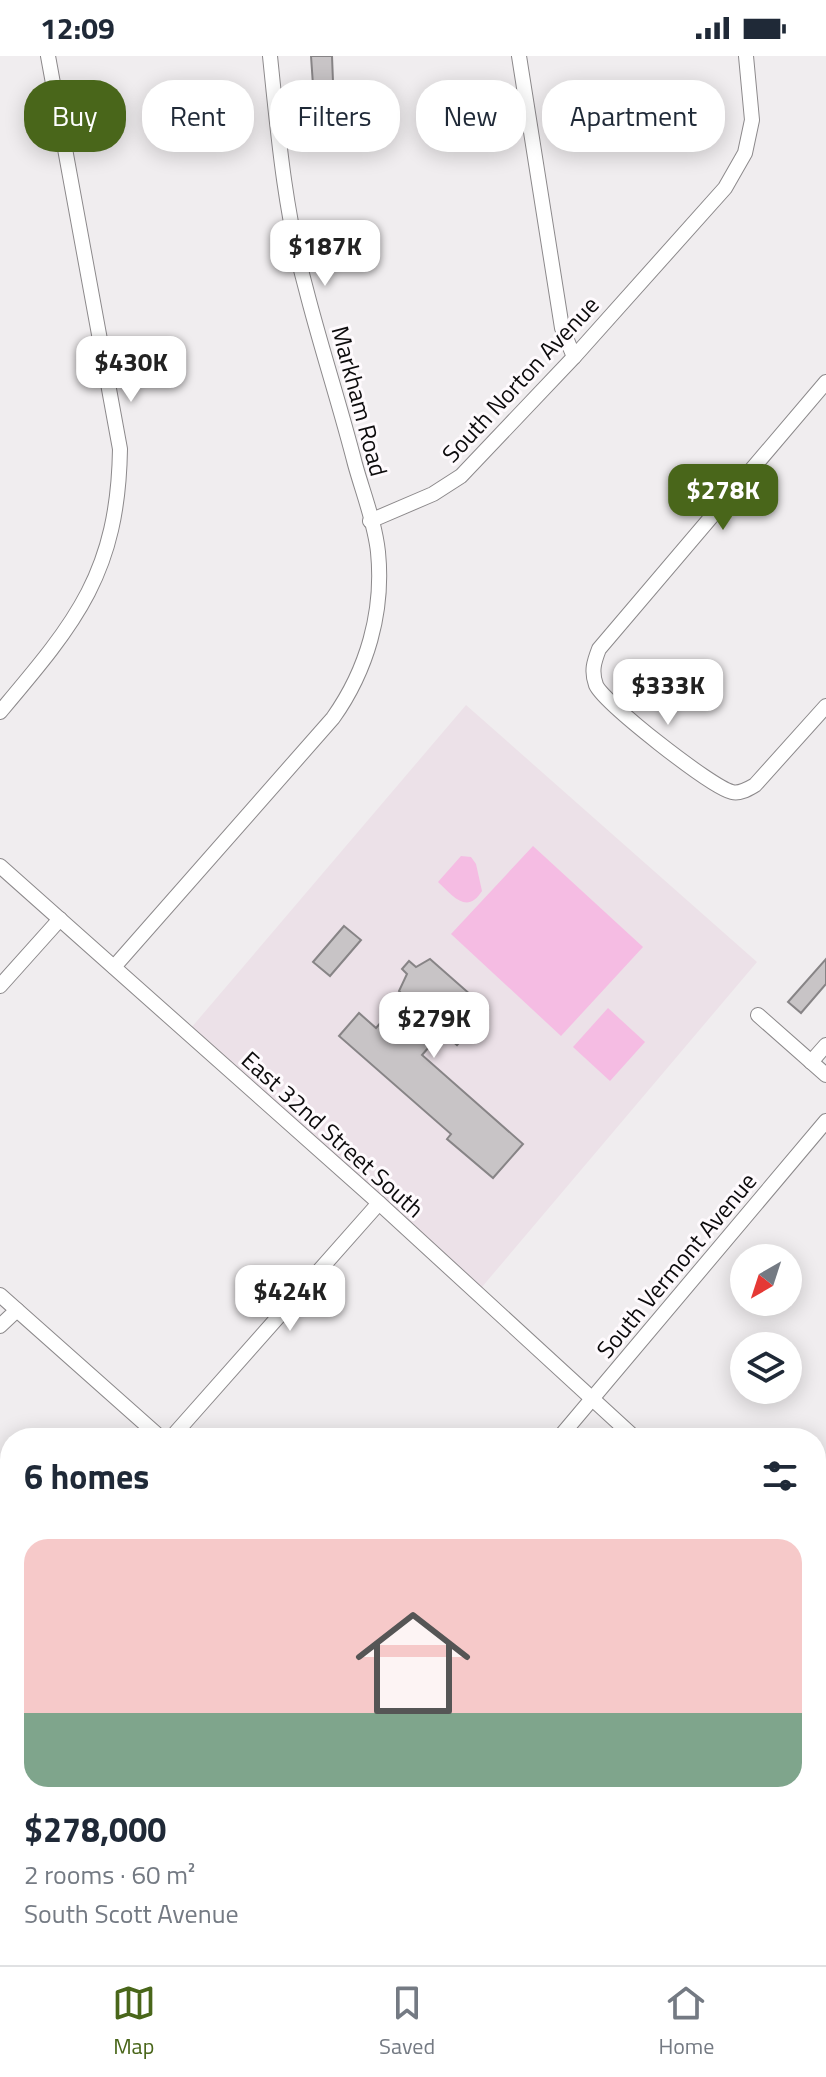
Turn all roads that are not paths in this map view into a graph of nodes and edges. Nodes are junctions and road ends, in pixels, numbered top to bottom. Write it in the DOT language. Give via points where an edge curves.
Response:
graph roads {
  1 [pos="48,56"];
  2 [pos="270,56"];
  3 [pos="519,56"];
  4 [pos="746,56"];
  5 [pos="574,357"];
  6 [pos="826,382"];
  7 [pos="370,521"];
  8 [pos="826,706"];
  9 [pos="0,712"];
  10 [pos="0,866"];
  11 [pos="60,919"];
  12 [pos="114,967"];
  13 [pos="0,986"];
  14 [pos="758,1015"];
  15 [pos="826,1045"];
  16 [pos="811,1062"];
  17 [pos="826,1075"];
  18 [pos="826,1121"];
  19 [pos="379,1203"];
  20 [pos="0,1295"];
  21 [pos="17,1310"];
  22 [pos="0,1326"];
  23 [pos="592,1399"];
  24 [pos="150,1428"];
  25 [pos="180,1428"];
  26 [pos="567,1428"];
  27 [pos="624,1428"];
  1 -- 9 [label="street" via="120,449 119,487 93,586 55,647"];
  2 -- 7 [label="street, Markham Road" via="279,153 305,288"];
  3 -- 5 [label="street" via="562,328"];
  4 -- 5 [label="street, South Norton Avenue" via="752,120 745,153 725,188"];
  5 -- 7 [label="street, South Norton Avenue" via="461,476"];
  6 -- 8 [label="street" via="599,649 592,666 597,687 654,741 733,792 755,785"];
  7 -- 12 [label="street" via="378,552 377,611 365,663 351,692"];
  10 -- 11 [label="street, East 32nd Street South"];
  11 -- 12 [label="street, East 32nd Street South"];
  11 -- 13 [label="street"];
  12 -- 19 [label="street, East 32nd Street South"];
  14 -- 16 [label="street"];
  15 -- 16 [label="street"];
  16 -- 17 [label="street"];
  18 -- 23 [label="street, South Vermont Avenue"];
  19 -- 23 [label="street, East 32nd Street South"];
  19 -- 25 [label="street"];
  20 -- 21 [label="street"];
  21 -- 22 [label="street"];
  21 -- 24 [label="street"];
  23 -- 26 [label="street, South Vermont Avenue"];
  23 -- 27 [label="street, East 32nd Street South"];
}
